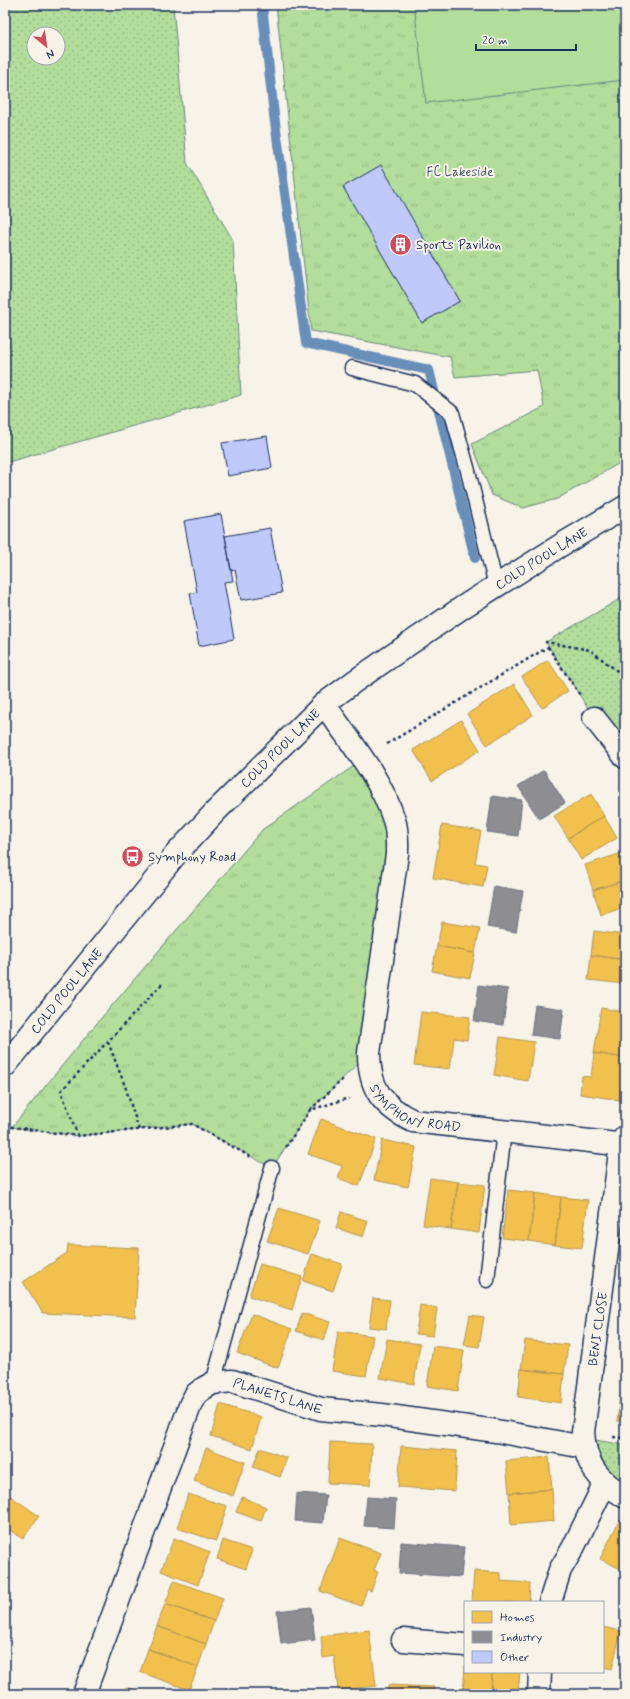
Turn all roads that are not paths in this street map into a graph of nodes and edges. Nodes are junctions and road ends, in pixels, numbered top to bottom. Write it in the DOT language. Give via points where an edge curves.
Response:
graph roads {
  1 [pos="352,368"];
  2 [pos="625,507"];
  3 [pos="496,586"];
  4 [pos="324,704"];
  5 [pos="594,718"];
  6 [pos="625,757"];
  7 [pos="5,1066"];
  8 [pos="504,1131"];
  9 [pos="624,1142"];
  10 [pos="272,1168"];
  11 [pos="487,1280"];
  12 [pos="213,1383"];
  13 [pos="584,1448"];
  14 [pos="605,1483"];
  15 [pos="625,1497"];
  16 [pos="550,1601"];
  17 [pos="403,1640"];
  18 [pos="464,1645"];
  19 [pos="540,1673"];
  20 [pos="84,1694"];
  21 [pos="539,1694"];
  1 -- 3 [label="lane" via="415,384 452,413"];
  2 -- 3 [label="street, COLD POOL LANE"];
  3 -- 4 [label="street, COLD POOL LANE"];
  4 -- 7 [label="street, COLD POOL LANE" via="176,854"];
  4 -- 8 [label="street, SYMPHONY ROAD" via="364,759 389,806 398,838 369,1053 371,1078 376,1090 398,1114 413,1121"];
  5 -- 6 [label="street"];
  8 -- 9 [label="street, SYMPHONY ROAD"];
  8 -- 11 [label="lane"];
  9 -- 13 [label="street, BENI CLOSE" via="583,1432"];
  10 -- 12 [label="lane"];
  12 -- 13 [label="street, PLANETS LANE" via="232,1381 321,1409 496,1431"];
  12 -- 20 [label="street, PLANETS LANE" via="196,1394 191,1403"];
  13 -- 14 [label="street, BENI CLOSE" via="596,1474"];
  14 -- 15 [label="street, BENI CLOSE"];
  14 -- 16 [label="street" via="560,1570"];
  17 -- 18 [label="street"];
  19 -- 21 [label="street"];
}
